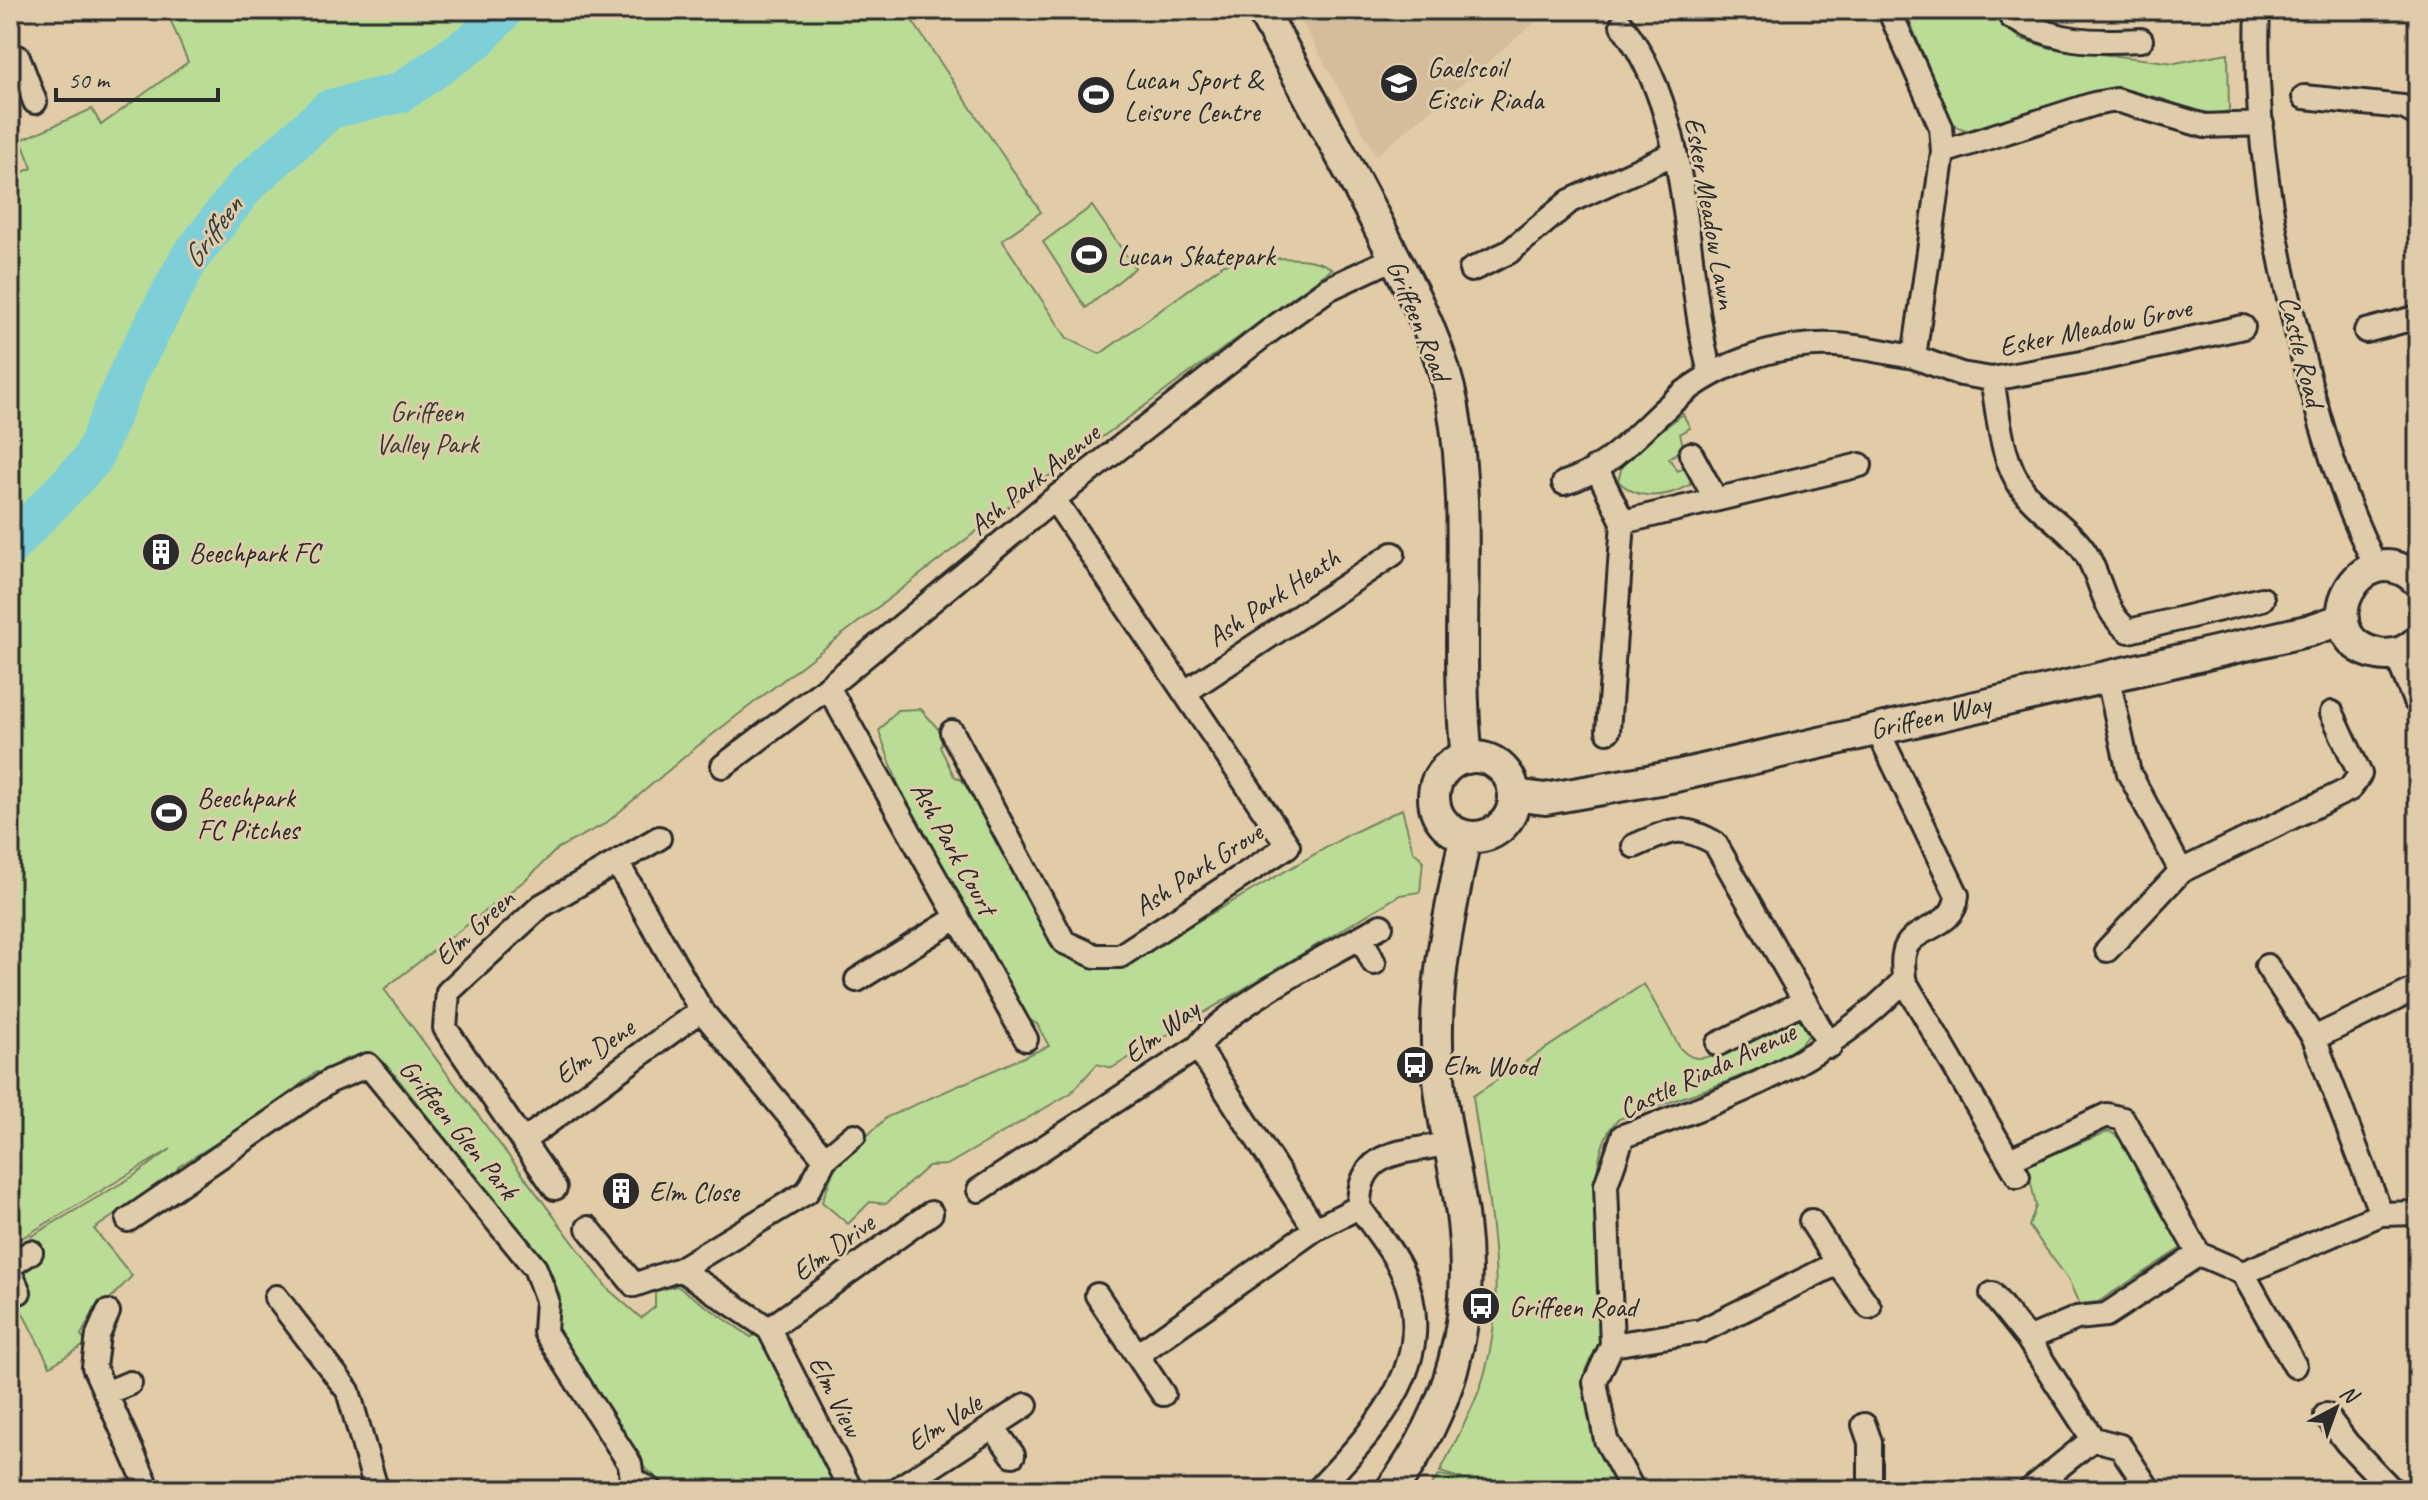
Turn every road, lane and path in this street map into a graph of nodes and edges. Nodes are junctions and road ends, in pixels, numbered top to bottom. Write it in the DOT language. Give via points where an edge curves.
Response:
graph roads {
  1 [pos="1262,10"];
  2 [pos="1889,10"];
  3 [pos="2008,10"];
  4 [pos="2258,10"];
  5 [pos="1622,25"];
  6 [pos="2141,40"];
  7 [pos="10,60"];
  8 [pos="2304,97"];
  9 [pos="35,102"];
  10 [pos="2418,115"];
  11 [pos="2262,124"];
  12 [pos="1943,152"];
  13 [pos="1675,153"];
  14 [pos="1394,258"];
  15 [pos="1471,270"];
  16 [pos="2418,317"];
  17 [pos="2243,327"];
  18 [pos="2366,331"];
  19 [pos="1914,357"];
  20 [pos="1710,373"];
  21 [pos="1992,379"];
  22 [pos="1691,454"];
  23 [pos="1860,465"];
  24 [pos="1596,467"];
  25 [pos="1564,483"];
  26 [pos="1715,498"];
  27 [pos="1054,499"];
  28 [pos="1623,522"];
  29 [pos="1393,554"];
  30 [pos="2377,568"];
  31 [pos="2418,581"];
  32 [pos="2262,599"];
  33 [pos="2343,619"];
  34 [pos="2409,647"];
  35 [pos="2107,674"];
  36 [pos="828,687"];
  37 [pos="1187,691"];
  38 [pos="2418,698"];
  39 [pos="2332,713"];
  40 [pos="1877,729"];
  41 [pos="1608,731"];
  42 [pos="952,732"];
  43 [pos="1467,758"];
  44 [pos="723,766"];
  45 [pos="1515,795"];
  46 [pos="659,838"];
  47 [pos="1465,838"];
  48 [pos="1634,846"];
  49 [pos="618,864"];
  50 [pos="2181,871"];
  51 [pos="958,917"];
  52 [pos="1381,926"];
  53 [pos="1361,937"];
  54 [pos="2107,950"];
  55 [pos="1374,963"];
  56 [pos="2267,966"];
  57 [pos="857,980"];
  58 [pos="1904,980"];
  59 [pos="2418,988"];
  60 [pos="1803,1002"];
  61 [pos="701,1010"];
  62 [pos="2314,1038"];
  63 [pos="1026,1039"];
  64 [pos="1718,1044"];
  65 [pos="1830,1046"];
  66 [pos="1198,1047"];
  67 [pos="854,1135"];
  68 [pos="523,1141"];
  69 [pos="1447,1144"];
  70 [pos="825,1159"];
  71 [pos="555,1188"];
  72 [pos="979,1190"];
  73 [pos="158,1201"];
  74 [pos="1359,1207"];
  75 [pos="931,1213"];
  76 [pos="2418,1213"];
  77 [pos="2381,1214"];
  78 [pos="128,1220"];
  79 [pos="171,1220"];
  80 [pos="1811,1221"];
  81 [pos="588,1228"];
  82 [pos="1315,1229"];
  83 [pos="31,1252"];
  84 [pos="2199,1254"];
  85 [pos="1838,1263"];
  86 [pos="10,1266"];
  87 [pos="680,1269"];
  88 [pos="2243,1273"];
  89 [pos="1992,1294"];
  90 [pos="1097,1295"];
  91 [pos="276,1297"];
  92 [pos="1869,1307"];
  93 [pos="108,1312"];
  94 [pos="769,1329"];
  95 [pos="2028,1339"];
  96 [pos="1612,1345"];
  97 [pos="1137,1355"];
  98 [pos="2295,1366"];
  99 [pos="130,1383"];
  100 [pos="106,1393"];
  101 [pos="1163,1394"];
  102 [pos="1026,1405"];
  103 [pos="2326,1415"];
  104 [pos="1864,1425"];
  105 [pos="993,1427"];
  106 [pos="2093,1439"];
  107 [pos="1013,1455"];
  108 [pos="635,1486"];
  109 [pos="373,1488"];
  110 [pos="1864,1489"];
  111 [pos="149,1490"];
  112 [pos="851,1490"];
  113 [pos="896,1490"];
  114 [pos="1318,1490"];
  115 [pos="1391,1490"];
  116 [pos="1633,1490"];
  117 [pos="2030,1490"];
  118 [pos="2149,1490"];
  119 [pos="2392,1490"];
  1 -- 14 [label="street, Griffeen Road"];
  2 -- 12 [label="street" via="1941,127"];
  3 -- 6 [label="street" via="2040,33 2080,41"];
  4 -- 11 [label="street, Castle Road"];
  5 -- 13 [label="street, Esker Meadow Lawn" via="1648,65"];
  7 -- 9 [label="street" via="18,57"];
  8 -- 10 [label="street" via="2403,107"];
  11 -- 12 [label="street" via="2205,126 2116,100"];
  11 -- 30 [label="street, Castle Road" via="2265,180 2286,290 2319,421 2349,509"];
  12 -- 19 [label="street"];
  13 -- 15 [label="street" via="1570,201 1509,252"];
  13 -- 20 [label="street, Esker Meadow Lawn"];
  14 -- 27 [label="street, Ash Park Avenue" via="1328,289"];
  14 -- 43 [label="street, Griffeen Road" via="1436,347 1453,405 1460,472"];
  16 -- 18 [label="street"];
  17 -- 21 [label="street, Esker Meadow Grove"];
  19 -- 20 [label="street, Esker Meadow Grove" via="1834,345 1784,351"];
  19 -- 21 [label="street, Esker Meadow Grove"];
  20 -- 24 [label="street, Esker Meadow Grove"];
  21 -- 32 [label="street" via="2011,466 2024,491 2088,557 2116,621 2129,631"];
  22 -- 26 [label="street"];
  23 -- 26 [label="street"];
  24 -- 25 [label="street, Esker Meadow Grove"];
  24 -- 28 [label="street"];
  26 -- 28 [label="street"];
  27 -- 36 [label="street, Ash Park Avenue"];
  27 -- 37 [label="street, Ash Park Grove"];
  28 -- 41 [label="street"];
  29 -- 37 [label="street, Ash Park Heath"];
  30 -- 31 [label="street" via="2404,571"];
  30 -- 33 [label="street" via="2364,573 2346,592"];
  33 -- 34 [label="street" via="2348,633 2370,653"];
  33 -- 35 [label="street, Griffeen Way"];
  34 -- 38 [label="street"];
  35 -- 40 [label="street, Griffeen Way"];
  35 -- 50 [label="street" via="2129,773"];
  36 -- 44 [label="street, Ash Park Avenue"];
  36 -- 51 [label="street, Ash Park Court"];
  37 -- 42 [label="street, Ash Park Grove" via="1288,846 1120,956 1095,956 1064,942"];
  39 -- 50 [label="street" via="2360,774 2350,789"];
  40 -- 45 [label="street, Griffeen Way" via="1606,790 1545,799"];
  40 -- 58 [label="street" via="1957,895 1956,908 1947,919 1908,944"];
  43 -- 45 [label="street" via="1494,762 1512,782"];
  43 -- 47 [label="street" via="1444,770 1434,796 1442,822"];
  45 -- 47 [label="street" via="1501,828"];
  46 -- 49 [label="street, Elm Green"];
  47 -- 69 [label="street" via="1442,943 1438,995 1437,1066"];
  48 -- 60 [label="street, Castle Riada Avenue" via="1676,828 1715,843"];
  49 -- 61 [label="street"];
  49 -- 68 [label="street, Elm Green" via="541,906 448,992 445,1028"];
  50 -- 54 [label="street"];
  51 -- 57 [label="street"];
  51 -- 63 [label="street, Ash Park Court"];
  52 -- 53 [label="street, Elm Way"];
  53 -- 55 [label="street"];
  53 -- 66 [label="street, Elm Way" via="1345,942 1220,1024"];
  56 -- 62 [label="street"];
  58 -- 65 [label="street, Castle Riada Avenue"];
  58 -- 84 [label="street" via="2015,1168 2107,1115 2123,1119"];
  59 -- 62 [label="street"];
  60 -- 64 [label="street"];
  60 -- 65 [label="street, Castle Riada Avenue"];
  61 -- 68 [label="street, Elm Dene"];
  61 -- 70 [label="street"];
  62 -- 77 [label="street"];
  65 -- 96 [label="street, Castle Riada Avenue" via="1714,1105 1623,1136 1606,1185"];
  66 -- 72 [label="street, Elm Way"];
  66 -- 82 [label="street"];
  67 -- 70 [label="street"];
  68 -- 71 [label="street, Elm Green"];
  69 -- 74 [label="street" via="1380,1158 1367,1167 1359,1186"];
  69 -- 115 [label="street" via="1463,1222 1462,1330 1435,1421"];
  70 -- 87 [label="street" via="807,1192"];
  73 -- 78 [label="street, Griffeen Glen Park"];
  73 -- 79 [label="street"];
  73 -- 108 [label="street, Griffeen Glen Park" via="330,1081 368,1065 535,1268 547,1300 545,1332 630,1464"];
  74 -- 82 [label="street"];
  74 -- 114 [label="street" via="1401,1269 1413,1321 1410,1366 1376,1428"];
  75 -- 94 [label="street, Elm Drive"];
  76 -- 77 [label="street"];
  77 -- 88 [label="street"];
  80 -- 85 [label="street"];
  81 -- 87 [label="street" via="634,1285"];
  82 -- 97 [label="street"];
  83 -- 86 [label="street"];
  84 -- 88 [label="street"];
  84 -- 95 [label="street" via="2106,1315 2077,1318"];
  85 -- 92 [label="street"];
  85 -- 96 [label="street" via="1701,1331"];
  87 -- 94 [label="street"];
  88 -- 98 [label="street"];
  89 -- 95 [label="street"];
  90 -- 97 [label="street"];
  91 -- 109 [label="street" via="348,1391"];
  93 -- 100 [label="street" via="98,1335 94,1367"];
  94 -- 112 [label="street, Elm View"];
  95 -- 106 [label="street"];
  96 -- 116 [label="street, Castle Riada Avenue" via="1595,1382 1606,1440"];
  97 -- 101 [label="street"];
  99 -- 100 [label="street"];
  100 -- 111 [label="street"];
  102 -- 105 [label="street, Elm Vale"];
  103 -- 119 [label="street"];
  104 -- 110 [label="street" via="1870,1442"];
  105 -- 107 [label="street"];
  105 -- 113 [label="street, Elm Vale"];
  106 -- 117 [label="street"];
  106 -- 118 [label="street" via="2120,1446"];
}
